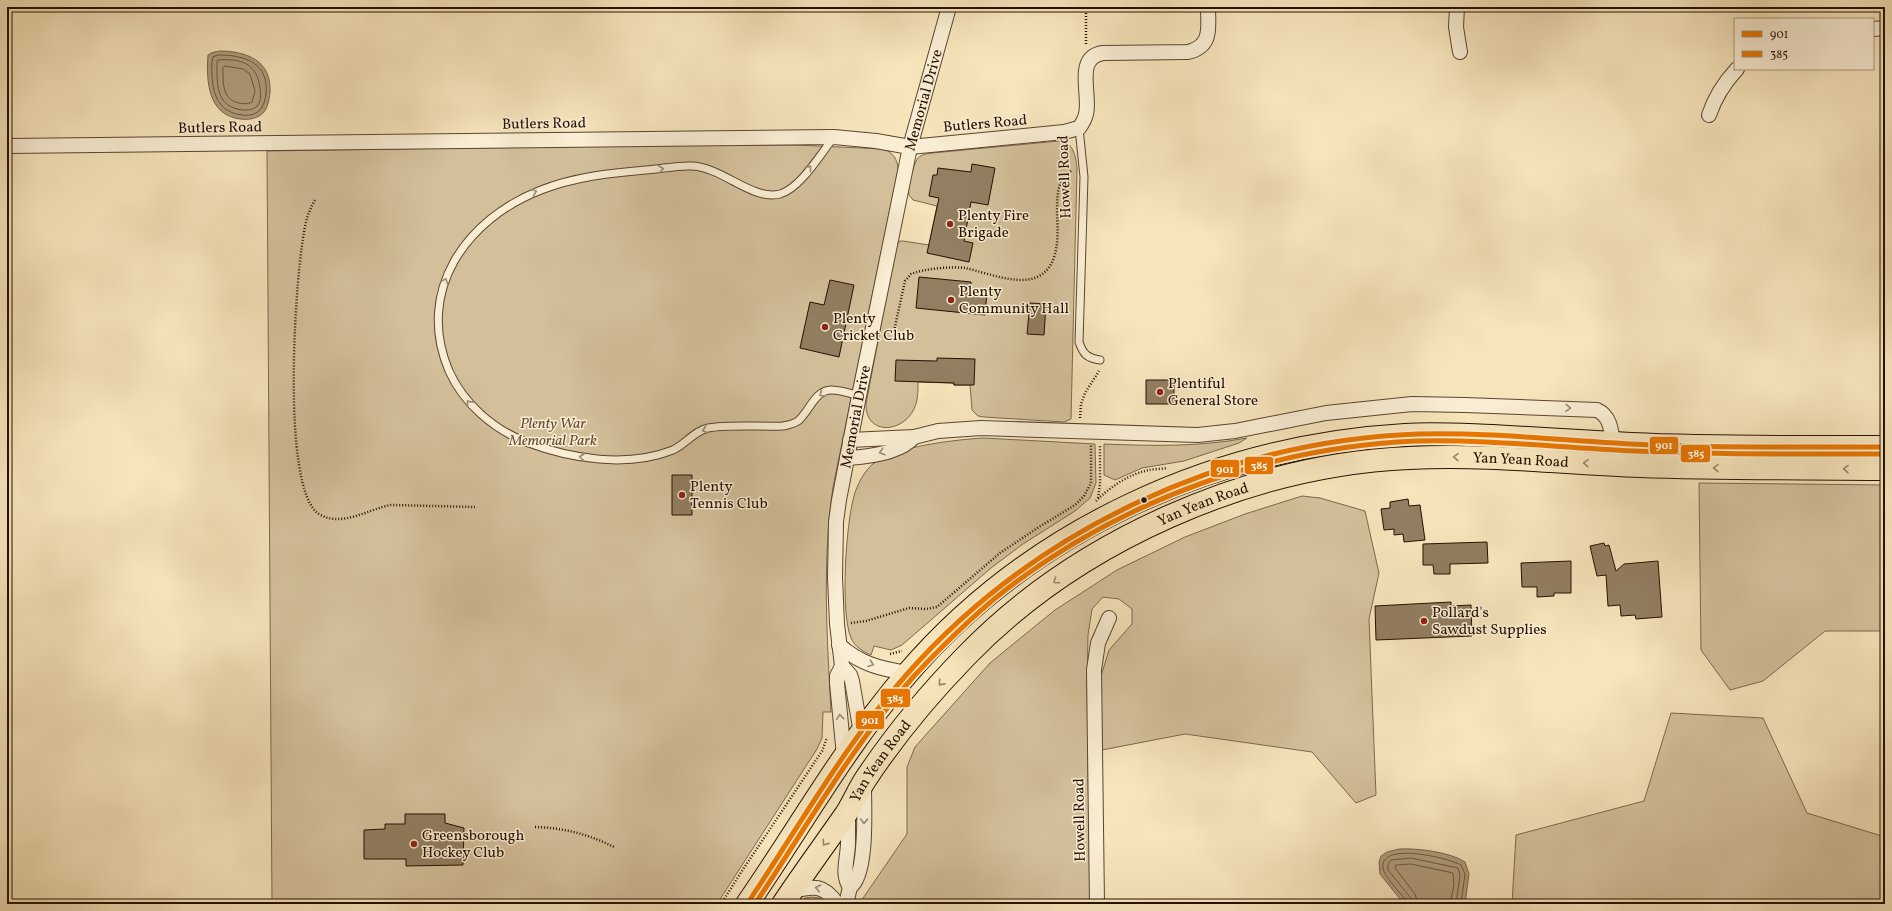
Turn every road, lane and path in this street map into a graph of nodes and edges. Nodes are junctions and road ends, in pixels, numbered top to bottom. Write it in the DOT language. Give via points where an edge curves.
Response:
graph roads {
  1 [pos="949,7"];
  2 [pos="1086,7"];
  3 [pos="1208,7"];
  4 [pos="1457,7"];
  5 [pos="1885,28"];
  6 [pos="1874,29"];
  7 [pos="1460,52"];
  8 [pos="1089,58"];
  9 [pos="1735,70"];
  10 [pos="1709,115"];
  11 [pos="1079,128"];
  12 [pos="834,137"];
  13 [pos="7,146"];
  14 [pos="910,147"];
  15 [pos="1073,165"];
  16 [pos="315,200"];
  17 [pos="894,331"];
  18 [pos="1100,360"];
  19 [pos="859,396"];
  20 [pos="1090,432"];
  21 [pos="914,437"];
  22 [pos="850,440"];
  23 [pos="1613,443"];
  24 [pos="1885,447"];
  25 [pos="847,458"];
  26 [pos="1885,469"];
  27 [pos="1098,499"];
  28 [pos="475,507"];
  29 [pos="1109,618"];
  30 [pos="837,624"];
  31 [pos="839,645"];
  32 [pos="842,666"];
  33 [pos="908,673"];
  34 [pos="861,732"];
  35 [pos="844,756"];
  36 [pos="864,782"];
  37 [pos="848,811"];
  38 [pos="535,826"];
  39 [pos="614,847"];
  40 [pos="850,887"];
  41 [pos="788,897"];
  42 [pos="747,904"];
  43 [pos="837,904"];
  44 [pos="846,904"];
  45 [pos="1097,904"];
  1 -- 14 [label="street, Memorial Drive"];
  2 -- 8 [label="path" via="1086,43"];
  3 -- 8 [label="street" via="1208,34 1204,44 1197,50 1103,53"];
  4 -- 7 [label="street" via="1456,27"];
  5 -- 6 [label="street"];
  8 -- 11 [label="street, Howell Road" via="1086,66 1086,113"];
  9 -- 10 [label="street" via="1715,97"];
  11 -- 14 [label="street, Butlers Road" via="1064,132"];
  11 -- 18 [label="lane, Howell Road" via="1084,177 1079,342 1089,358"];
  12 -- 13 [label="street, Butlers Road"];
  12 -- 14 [label="street, Butlers Road"];
  19 -- 12 [label="lane, one-way" via="839,391 825,391 797,422 783,426 711,428 696,434 674,449 655,455 609,459 574,456 523,440 498,428 482,416 465,399 452,377 439,338 440,298 451,265 472,235 494,215 516,201 542,189 578,179 685,166 712,169 759,193 781,194 800,181"];
  14 -- 19 [label="street, Memorial Drive"];
  15 -- 17 [label="path" via="1071,172 1062,178 1059,187 1056,248 1045,272 1026,280 1001,278 964,268 910,274 905,282"];
  16 -- 28 [label="path" via="306,221 302,241 294,331 295,406 300,474 310,505 322,515 337,520 391,505"];
  18 -- 20 [label="path" via="1097,376 1090,383 1080,404"];
  19 -- 22 [label="street, Memorial Drive"];
  20 -- 21 [label="street" via="981,428 949,430"];
  20 -- 23 [label="street, one-way" via="1198,435 1235,431 1326,413 1412,404 1597,410 1608,421"];
  20 -- 27 [label="path" via="1100,484"];
  20 -- 30 [label="path" via="1090,483 1084,496 1075,505 1005,550 937,606 926,609 909,608 866,621"];
  21 -- 22 [label="street"];
  21 -- 25 [label="street, one-way" via="902,447 868,456"];
  22 -- 25 [label="street, Memorial Drive"];
  23 -- 24 [label="main road, Yan Yean Road"];
  23 -- 33 [label="main road, Yan Yean Road" via="1442,434 1406,435 1320,444 1234,464 1146,498 1108,516 1050,550 969,612"];
  25 -- 30 [label="street, Memorial Drive" via="836,522 834,578"];
  26 -- 36 [label="main road, Yan Yean Road, one-way" via="1666,467 1443,456 1344,465 1250,486 1200,503 1145,527 1088,559 1037,594 962,660 922,704"];
  29 -- 45 [label="street, Howell Road" via="1098,643 1094,670"];
  30 -- 31 [label="street, Memorial Drive"];
  31 -- 32 [label="street, Memorial Drive"];
  31 -- 33 [label="street, one-way" via="856,659 888,670"];
  32 -- 34 [label="street, Memorial Drive" via="852,681"];
  35 -- 32 [label="street, Memorial Drive, one-way" via="837,683"];
  33 -- 34 [label="main road, Yan Yean Road"];
  34 -- 35 [label="main road, Yan Yean Road"];
  34 -- 36 [label="main road"];
  35 -- 37 [label="main road, Memorial Drive"];
  35 -- 42 [label="main road, Yan Yean Road"];
  36 -- 37 [label="main road, Yan Yean Road"];
  36 -- 40 [label="street, one-way" via="865,816 860,866 858,880"];
  37 -- 40 [label="street" via="845,871"];
  37 -- 41 [label="main road, Yan Yean Road, one-way"];
  38 -- 39 [label="path" via="566,829"];
  40 -- 44 [label="street"];
  43 -- 41 [label="street, one-way" via="828,892 813,886"];
}
